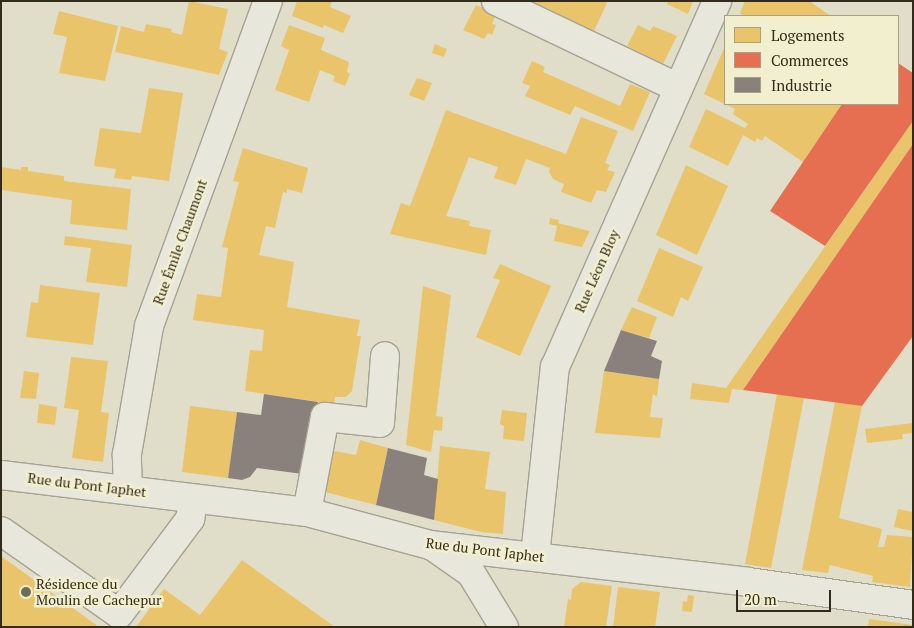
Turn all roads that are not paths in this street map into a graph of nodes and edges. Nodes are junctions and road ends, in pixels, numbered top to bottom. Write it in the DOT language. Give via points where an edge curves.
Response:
graph roads {
  1 [pos="268,1"];
  2 [pos="496,1"];
  3 [pos="717,1"];
  4 [pos="678,88"];
  5 [pos="385,356"];
  6 [pos="1,475"];
  7 [pos="128,490"];
  8 [pos="194,499"];
  9 [pos="307,512"];
  10 [pos="1,531"];
  11 [pos="430,545"];
  12 [pos="535,556"];
  13 [pos="913,605"];
  14 [pos="504,627"];
  1 -- 7 [label="street, Rue Émile Chaumont" via="149,326 127,454"];
  2 -- 4 [label="street"];
  3 -- 4 [label="street, Rue Léon Bloy"];
  4 -- 12 [label="street, Rue Léon Bloy" via="555,367"];
  5 -- 9 [label="street" via="380,424 325,417"];
  6 -- 7 [label="street, Rue du Pont Japhet"];
  7 -- 8 [label="street, Rue du Pont Japhet"];
  8 -- 9 [label="street, Rue du Pont Japhet"];
  8 -- 10 [label="street" via="190,519 119,614"];
  9 -- 11 [label="street, Rue du Pont Japhet"];
  11 -- 12 [label="street, Rue du Pont Japhet"];
  11 -- 14 [label="street" via="471,573"];
  12 -- 13 [label="street, Rue du Pont Japhet"];
}
